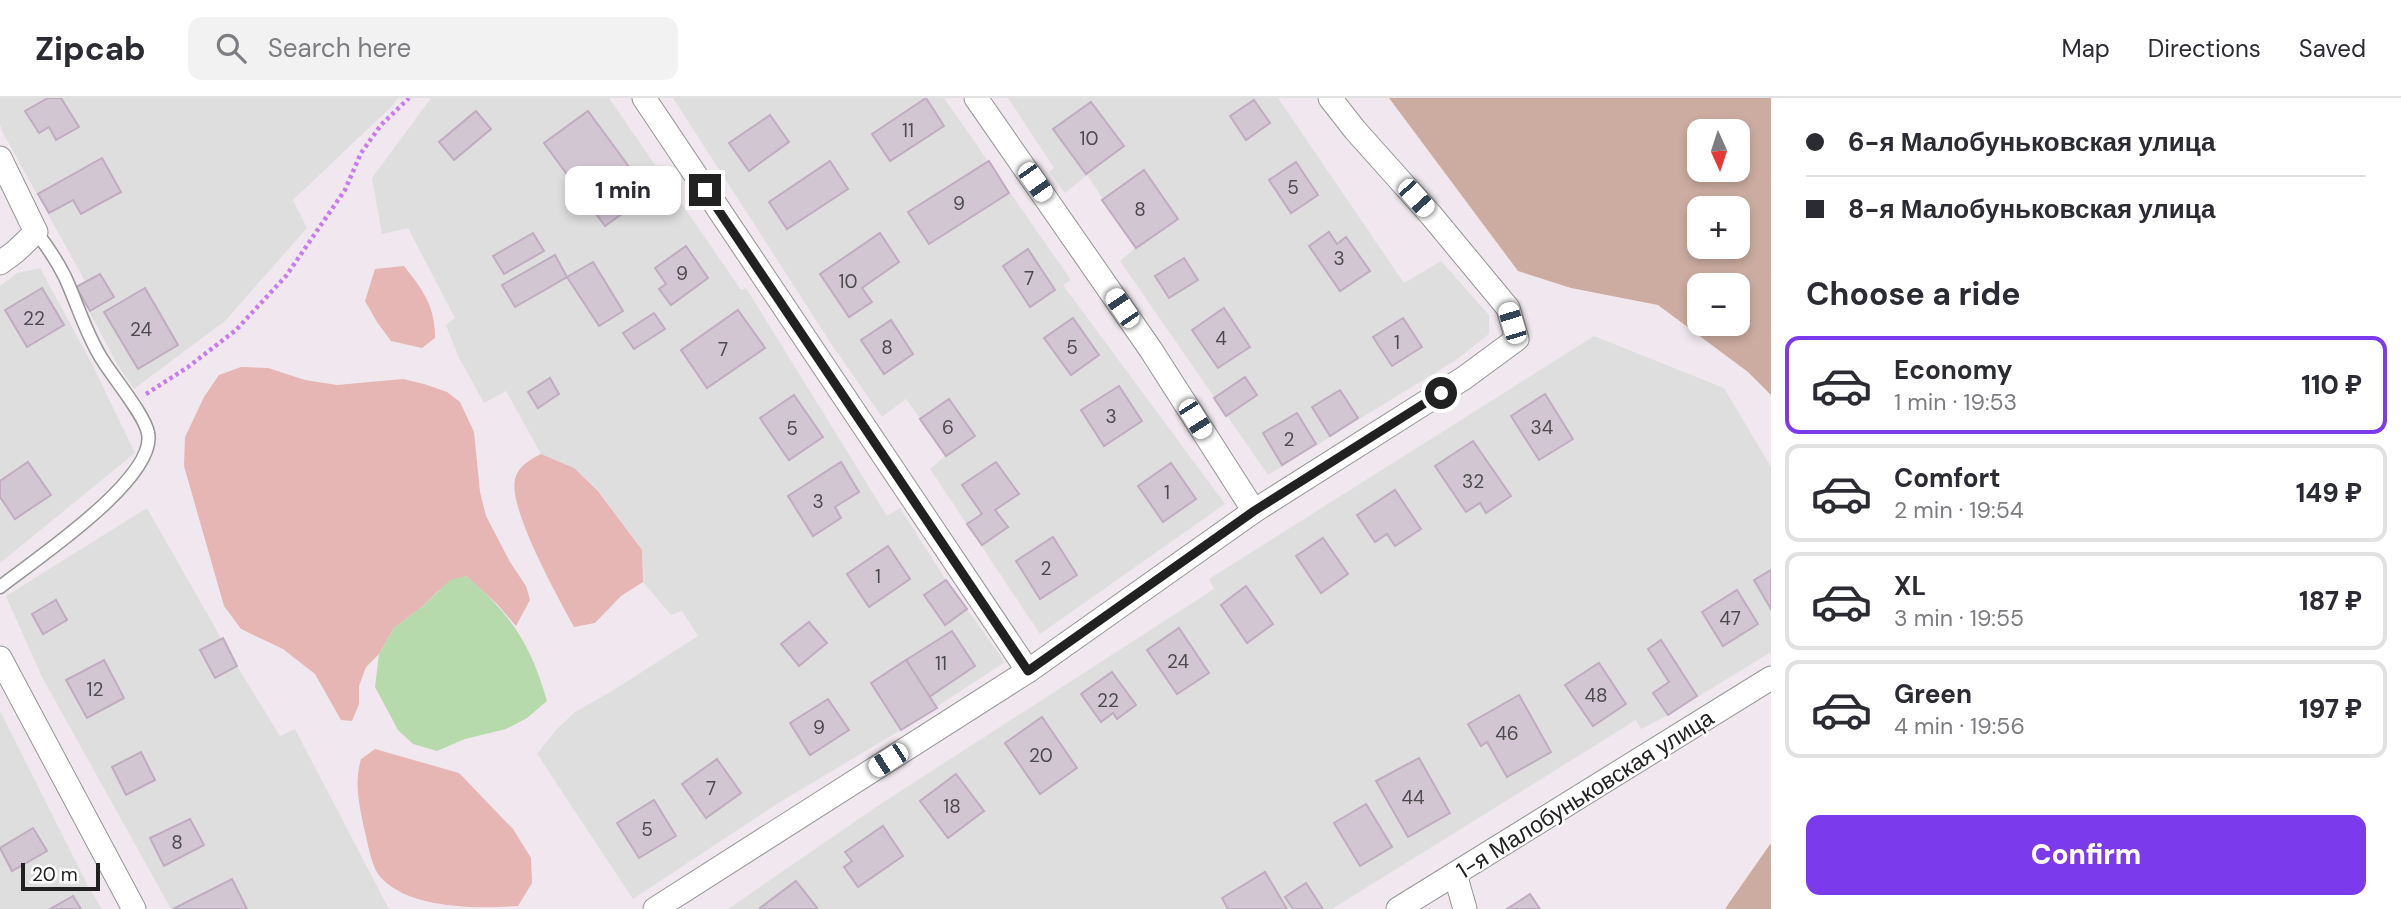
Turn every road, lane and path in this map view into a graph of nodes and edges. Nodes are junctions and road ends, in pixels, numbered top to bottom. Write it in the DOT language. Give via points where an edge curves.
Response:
graph roads {
  1 [pos="409,98"];
  2 [pos="644,98"];
  3 [pos="976,98"];
  4 [pos="1330,98"];
  5 [pos="0,158"];
  6 [pos="36,232"];
  7 [pos="0,263"];
  8 [pos="132,404"];
  9 [pos="1254,511"];
  10 [pos="0,587"];
  11 [pos="0,658"];
  12 [pos="1028,671"];
  13 [pos="1771,678"];
  14 [pos="1455,874"];
  15 [pos="134,909"];
  16 [pos="655,909"];
  17 [pos="1398,909"];
  18 [pos="1465,909"];
  1 -- 8 [label="path" via="361,153 345,190 286,276 236,330"];
  2 -- 12 [label="street"];
  3 -- 9 [label="street" via="1151,350"];
  4 -- 9 [label="street" via="1508,308 1517,339 1464,378"];
  5 -- 6 [label="street"];
  6 -- 7 [label="street"];
  6 -- 8 [label="lane" via="65,278 99,355"];
  8 -- 10 [label="lane" via="149,433 147,450 135,474 106,504"];
  9 -- 12 [label="street"];
  11 -- 15 [label="street"];
  12 -- 16 [label="street"];
  13 -- 14 [label="street, 1-я Малобуньковская улица"];
  14 -- 17 [label="street, 1-я Малобуньковская улица"];
  14 -- 18 [label="street"];
}
